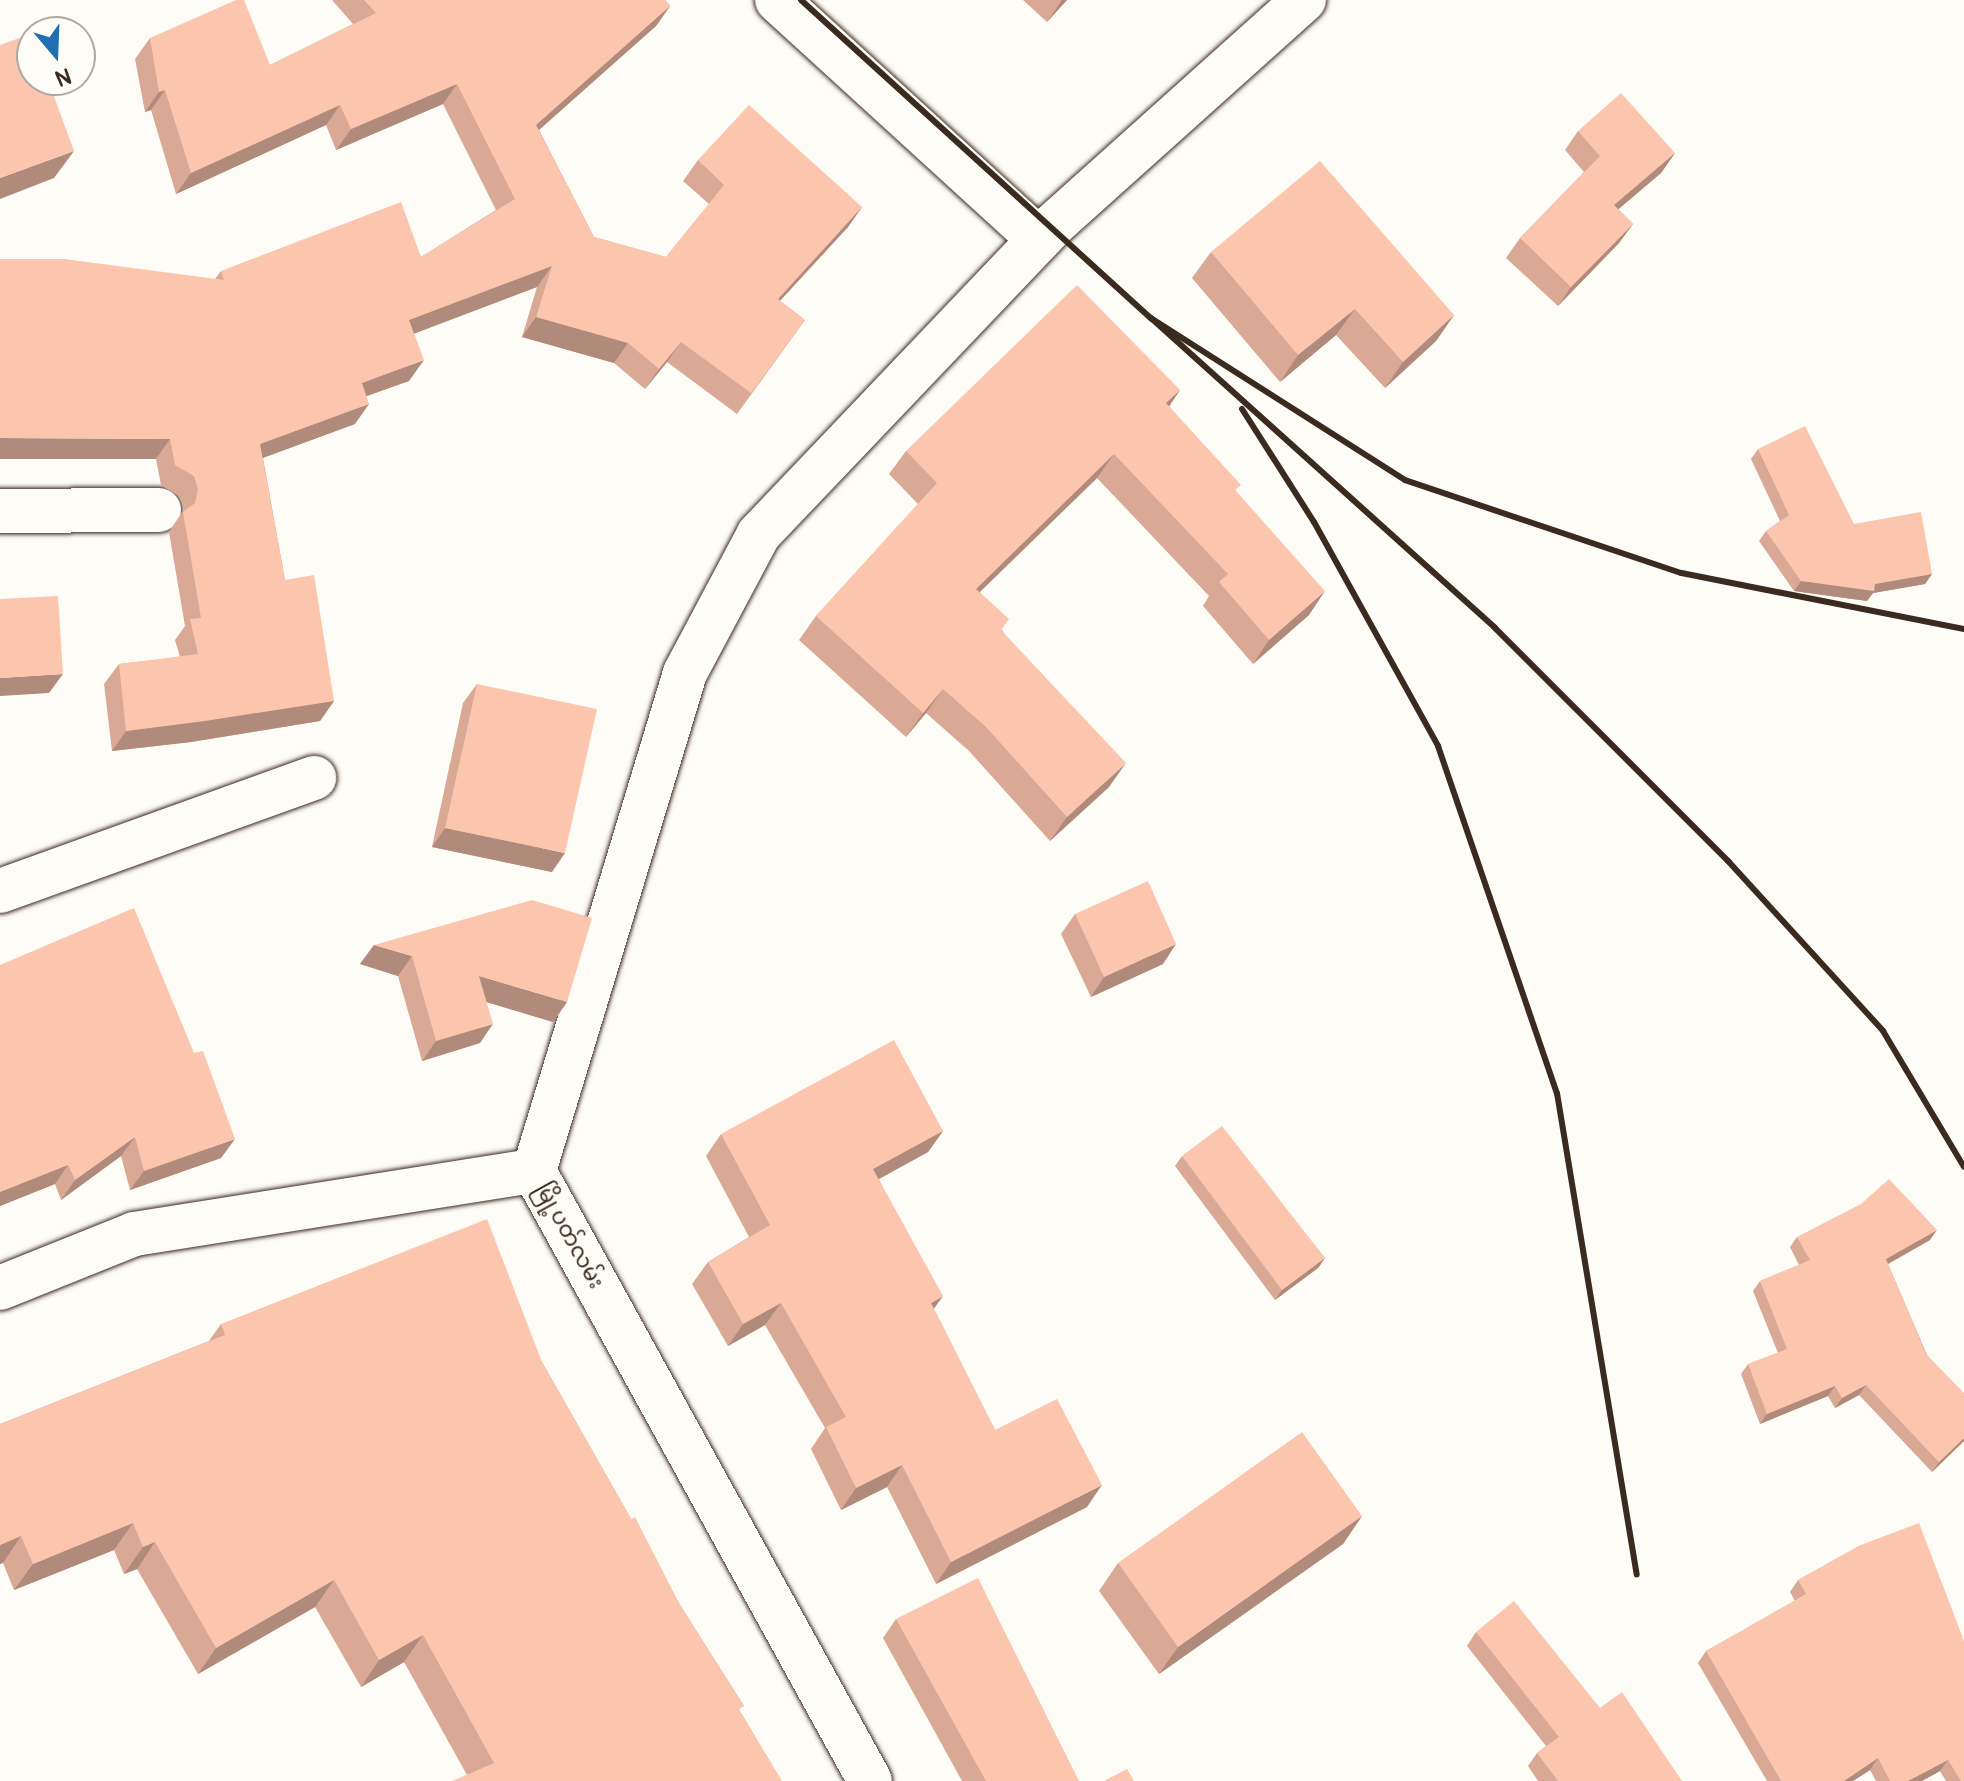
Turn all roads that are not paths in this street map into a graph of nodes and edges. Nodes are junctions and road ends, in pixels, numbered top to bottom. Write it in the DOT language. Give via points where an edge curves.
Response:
graph roads {
  1 [pos="777,0"];
  2 [pos="1304,0"];
  3 [pos="1039,239"];
  4 [pos="159,510"];
  5 [pos="0,511"];
  6 [pos="314,778"];
  7 [pos="0,891"];
  8 [pos="534,1171"];
  9 [pos="0,1288"];
  10 [pos="870,1781"];
  1 -- 3 [label="street"];
  2 -- 3 [label="street"];
  3 -- 8 [label="street" via="759,534 685,673"];
  4 -- 5 [label="street"];
  6 -- 7 [label="street"];
  8 -- 9 [label="street, မြို့ပတ်လမ်း" via="134,1234"];
  8 -- 10 [label="street, မြို့ပတ်လမ်း"];
}
